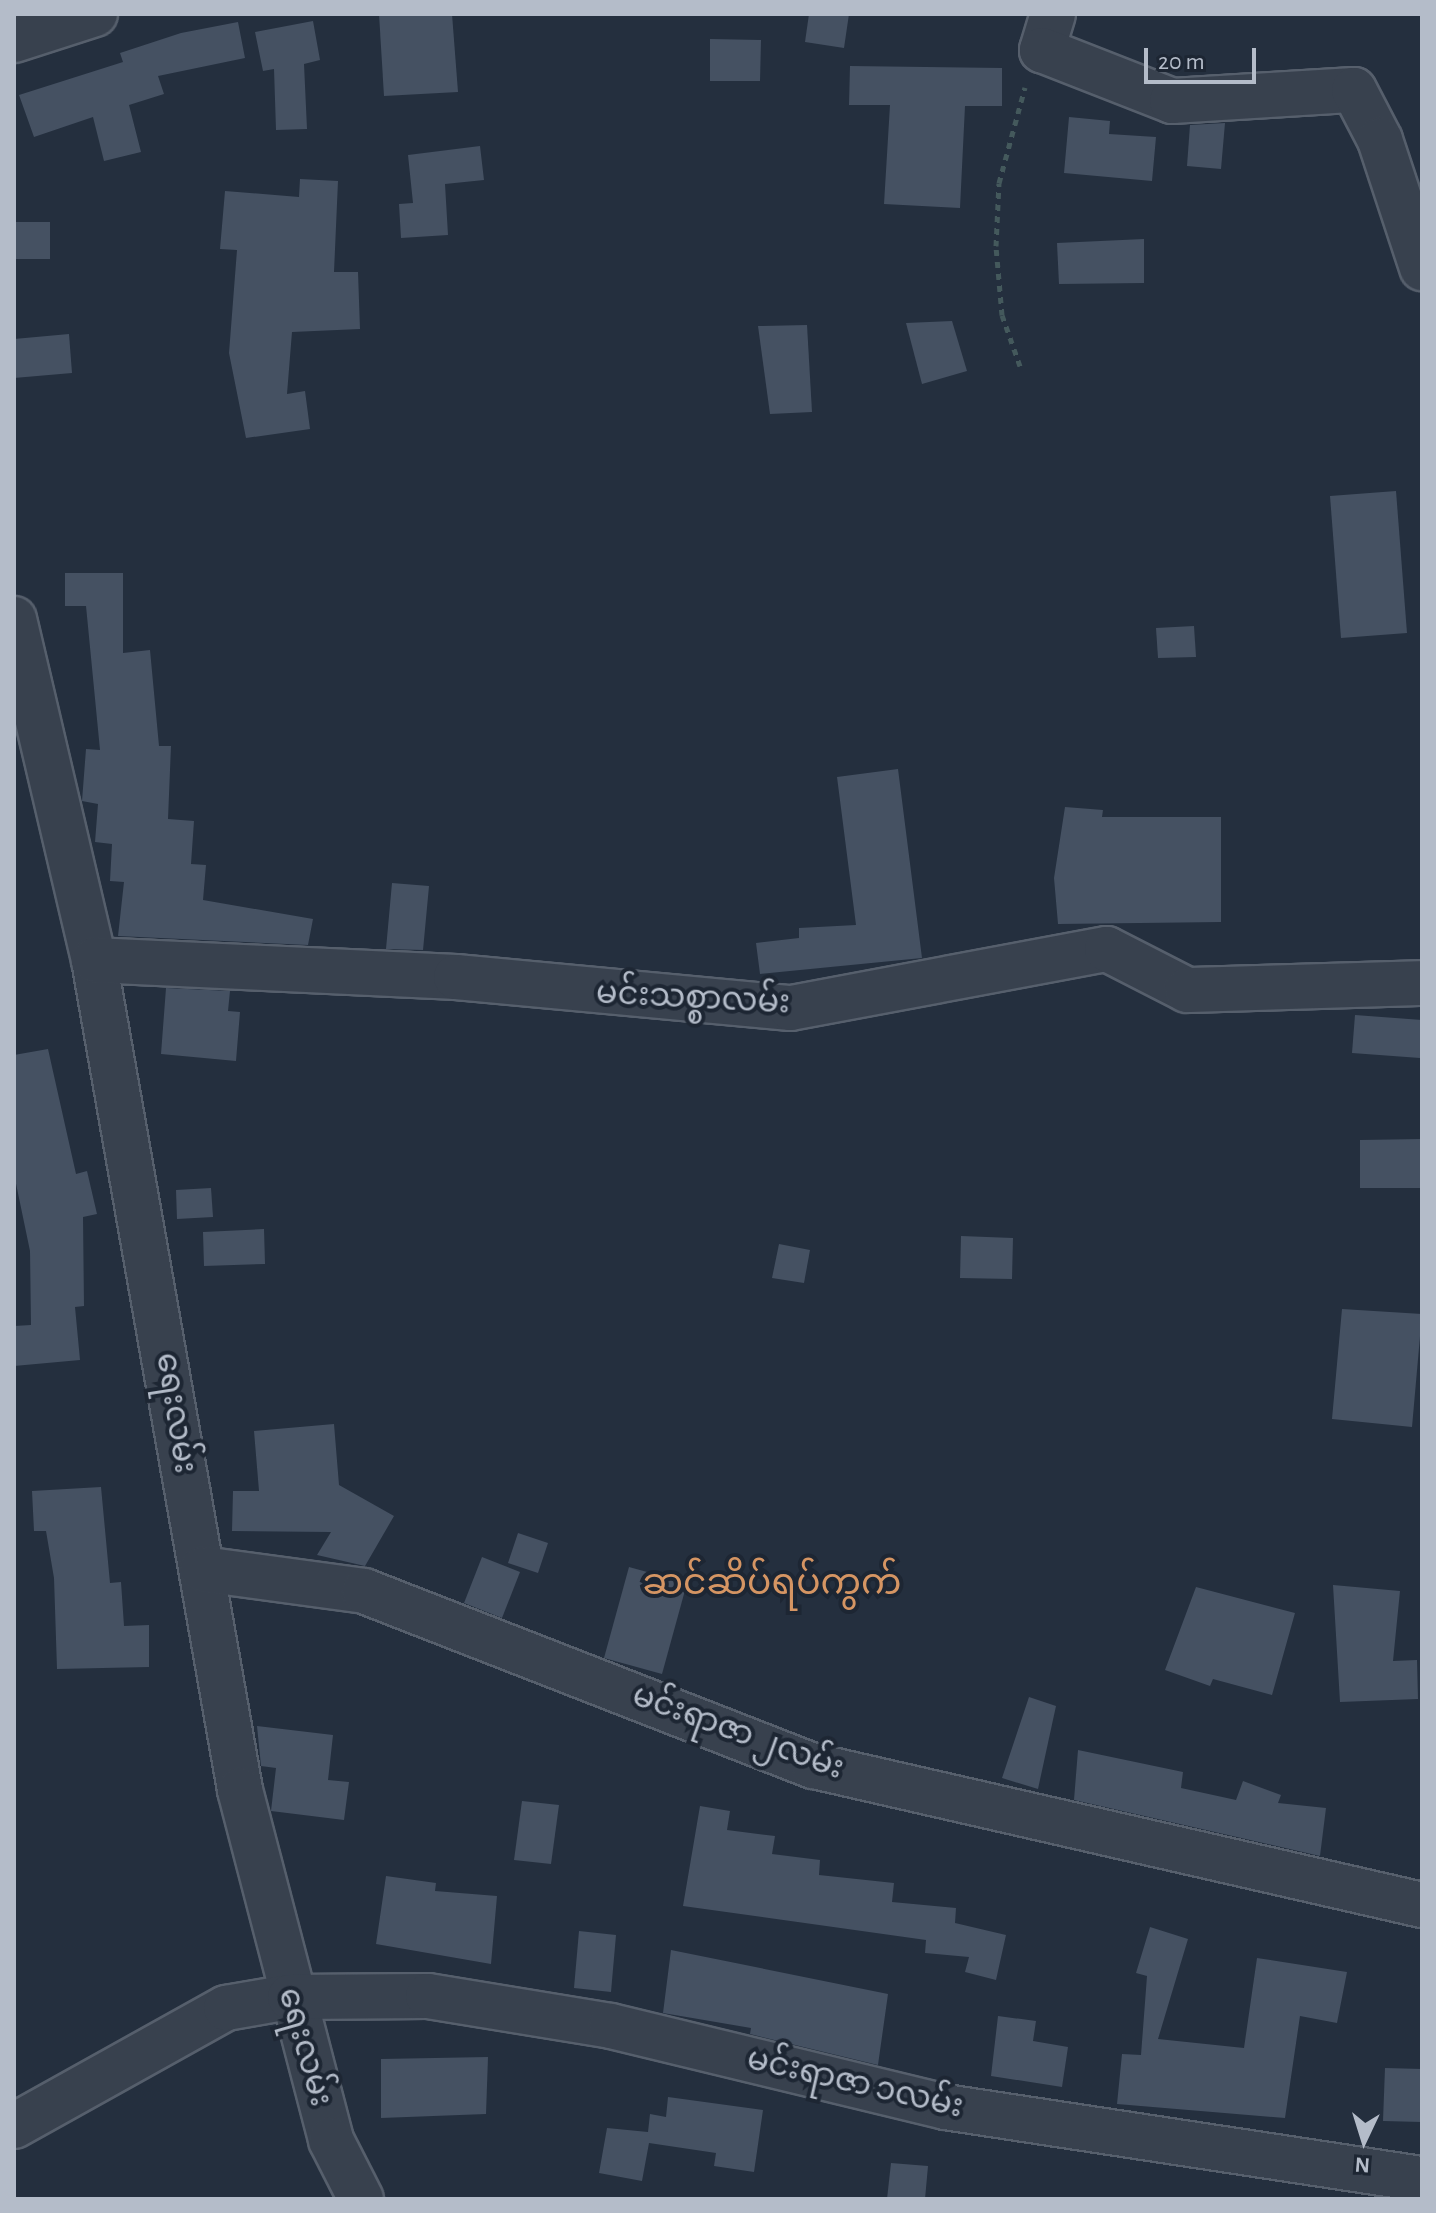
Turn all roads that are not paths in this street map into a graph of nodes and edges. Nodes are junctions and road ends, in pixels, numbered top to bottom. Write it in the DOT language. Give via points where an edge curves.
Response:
graph roads {
  1 [pos="95,14"];
  2 [pos="1047,32"];
  3 [pos="14,40"];
  4 [pos="1422,268"];
  5 [pos="14,619"];
  6 [pos="94,960"];
  7 [pos="1422,983"];
  8 [pos="202,1569"];
  9 [pos="1422,1905"];
  10 [pos="290,1997"];
  11 [pos="14,2126"];
  12 [pos="1422,2179"];
  13 [pos="361,2199"];
  1 -- 3 [label="street"];
  2 -- 4 [label="street" via="1172,101 1354,90 1380,140"];
  5 -- 6 [label="street, ရေးလမ်း"];
  6 -- 7 [label="street, မင်းသစ္စာလမ်း" via="456,977 791,1008 1107,949 1187,990"];
  6 -- 8 [label="street, ရေးလမ်း"];
  8 -- 9 [label="street, မင်းရာဇာ ၂လမ်း" via="364,1591 814,1766"];
  8 -- 10 [label="street, ရေးလမ်း" via="240,1790"];
  10 -- 11 [label="street, မင်းရာဇာ ၁လမ်း" via="226,2008"];
  10 -- 12 [label="street, မင်းရာဇာ ၁လမ်း" via="428,1996 611,2026 945,2107"];
  10 -- 13 [label="street, ရေးလမ်း" via="331,2140"];
}
